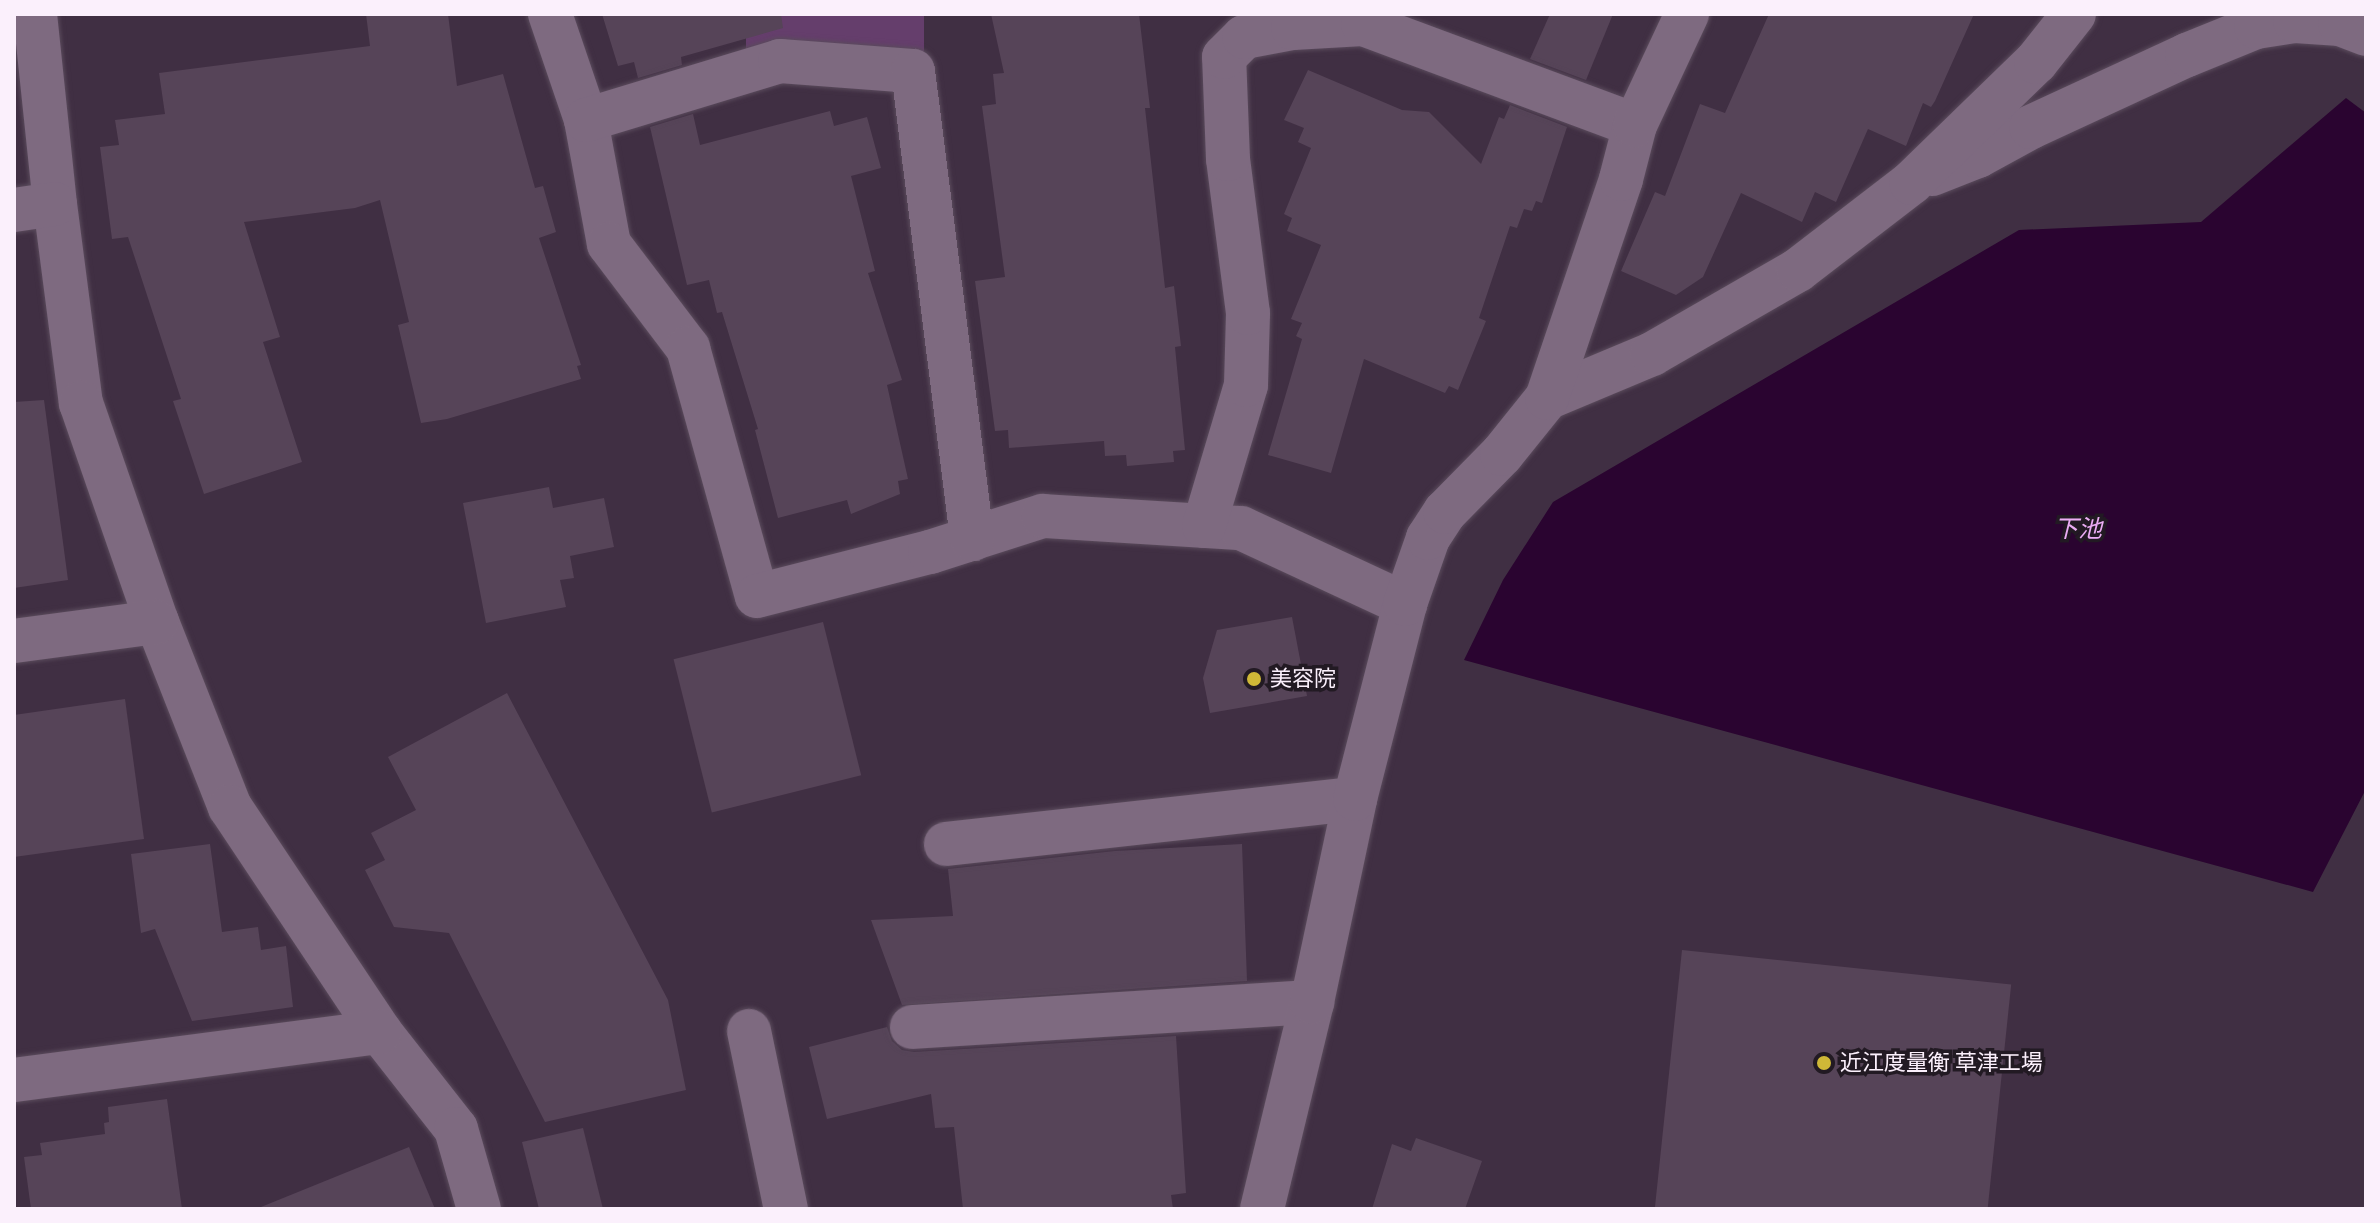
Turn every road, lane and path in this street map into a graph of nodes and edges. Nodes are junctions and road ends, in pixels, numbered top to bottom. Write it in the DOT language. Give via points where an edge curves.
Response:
graph roads {
  1 [pos="35,14"];
  2 [pos="550,14"];
  3 [pos="1687,14"];
  4 [pos="2074,14"];
  5 [pos="2366,34"];
  6 [pos="586,120"];
  7 [pos="1635,125"];
  8 [pos="1911,183"];
  9 [pos="34,207"];
  10 [pos="1547,398"];
  11 [pos="1204,526"];
  12 [pos="972,539"];
  13 [pos="1405,604"];
  14 [pos="157,622"];
  15 [pos="14,641"];
  16 [pos="1355,799"];
  17 [pos="946,844"];
  18 [pos="1312,1002"];
  19 [pos="912,1027"];
  20 [pos="749,1031"];
  21 [pos="380,1032"];
  22 [pos="14,1080"];
  23 [pos="479,1209"];
  24 [pos="786,1209"];
  25 [pos="1262,1209"];
  1 -- 9 [label="street"];
  2 -- 6 [label="street"];
  3 -- 7 [label="street"];
  4 -- 8 [label="street" via="2036,62"];
  5 -- 8 [label="street" via="2340,24 2295,21 2256,27"];
  6 -- 12 [label="street" via="609,244 688,348 757,596"];
  6 -- 12 [label="street" via="780,61 913,71"];
  7 -- 10 [label="street"];
  7 -- 11 [label="street" via="1363,24 1244,37 1224,57 1228,159 1248,313 1246,385"];
  8 -- 10 [label="street" via="1798,270 1723,315 1652,354"];
  9 -- 14 [label="street" via="81,403"];
  10 -- 13 [label="street" via="1445,512 1428,538"];
  11 -- 12 [label="street" via="1043,516"];
  11 -- 13 [label="street" via="1241,528"];
  13 -- 16 [label="street"];
  14 -- 15 [label="street"];
  14 -- 21 [label="street" via="230,807"];
  16 -- 17 [label="street"];
  16 -- 18 [label="street"];
  18 -- 19 [label="street"];
  18 -- 25 [label="street"];
  20 -- 24 [label="street"];
  21 -- 22 [label="street"];
  21 -- 23 [label="street" via="456,1129"];
}
